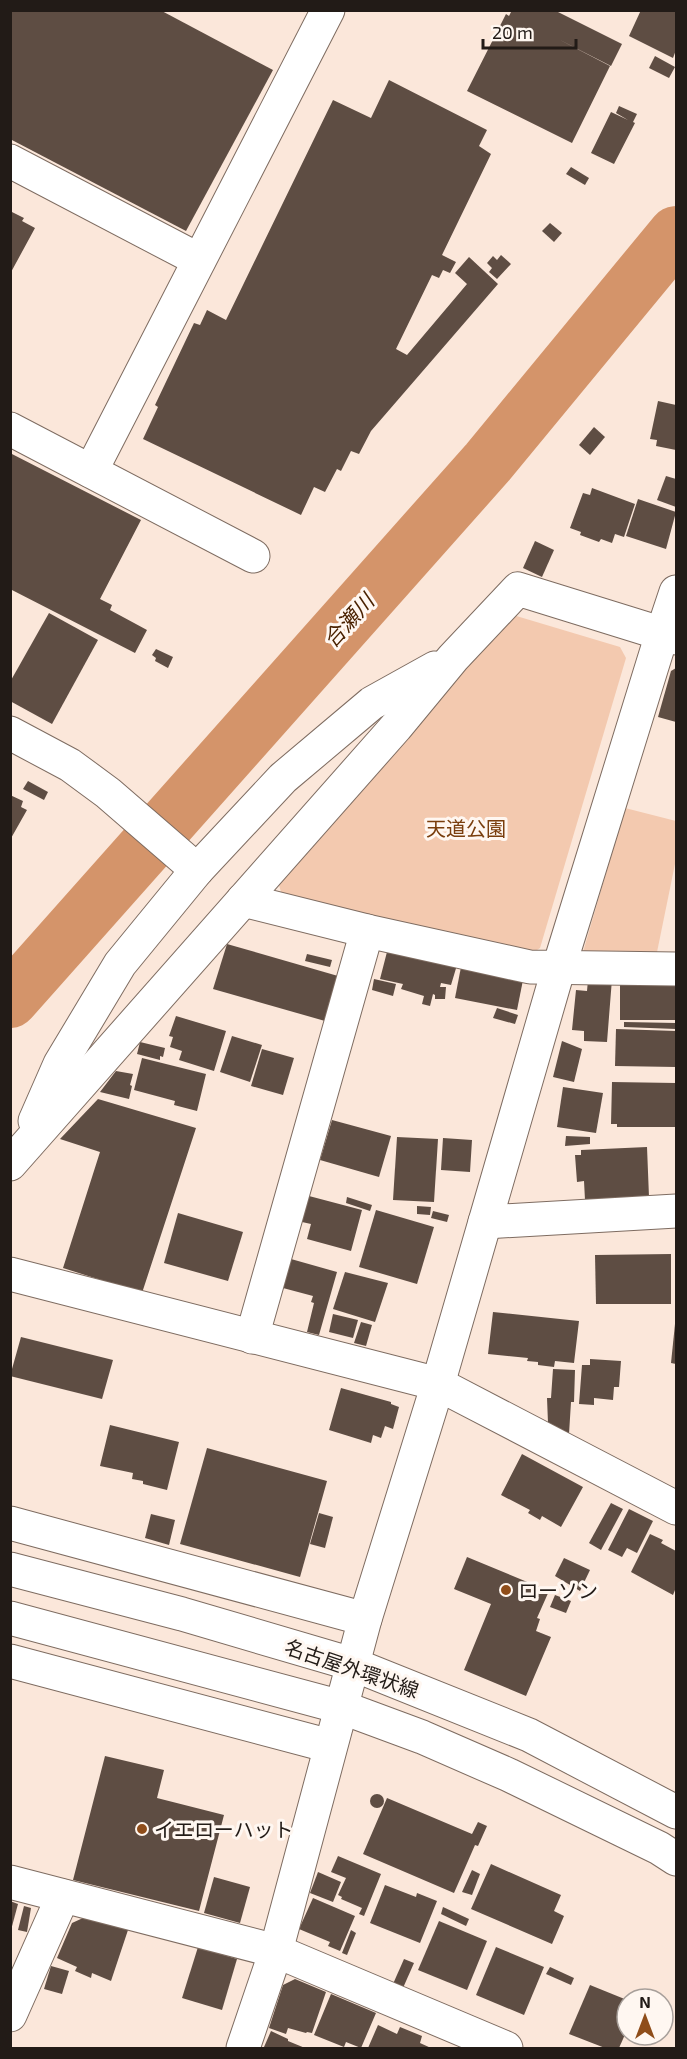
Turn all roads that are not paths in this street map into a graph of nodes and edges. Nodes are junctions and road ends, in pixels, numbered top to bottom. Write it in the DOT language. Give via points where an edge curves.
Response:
graph roads {
  1 [pos="327,10"];
  2 [pos="10,161"];
  3 [pos="199,260"];
  4 [pos="10,429"];
  5 [pos="91,471"];
  6 [pos="253,556"];
  7 [pos="676,592"];
  8 [pos="669,636"];
  9 [pos="453,658"];
  10 [pos="10,733"];
  11 [pos="197,870"];
  12 [pos="243,900"];
  13 [pos="367,931"];
  14 [pos="558,967"];
  15 [pos="676,969"];
  16 [pos="16,1157"];
  17 [pos="676,1211"];
  18 [pos="485,1222"];
  19 [pos="10,1274"];
  20 [pos="252,1337"];
  21 [pos="438,1384"];
  22 [pos="676,1508"];
  23 [pos="10,1523"];
  24 [pos="10,1569"];
  25 [pos="10,1618"];
  26 [pos="365,1619"];
  27 [pos="10,1661"];
  28 [pos="352,1664"];
  29 [pos="340,1707"];
  30 [pos="330,1746"];
  31 [pos="676,1812"];
  32 [pos="676,1859"];
  33 [pos="10,1882"];
  34 [pos="63,1896"];
  35 [pos="276,1951"];
  36 [pos="10,2015"];
  37 [pos="499,2047"];
  38 [pos="243,2049"];
  1 -- 3 [label="street"];
  2 -- 3 [label="street"];
  3 -- 5 [label="street"];
  4 -- 5 [label="street"];
  5 -- 6 [label="street"];
  7 -- 8 [label="street"];
  8 -- 9 [label="street" via="518,589"];
  8 -- 14 [label="street"];
  9 -- 11 [label="street" via="372,703 283,778"];
  9 -- 12 [label="street"];
  10 -- 11 [label="street" via="70,765"];
  11 -- 16 [label="street" via="120,964 60,1064"];
  12 -- 13 [label="street"];
  12 -- 16 [label="street"];
  13 -- 14 [label="street" via="530,967"];
  13 -- 20 [label="street"];
  14 -- 15 [label="street"];
  14 -- 18 [label="street"];
  17 -- 18 [label="street"];
  18 -- 21 [label="street"];
  19 -- 20 [label="street"];
  20 -- 21 [label="street"];
  21 -- 22 [label="street"];
  21 -- 26 [label="street"];
  23 -- 26 [label="street"];
  24 -- 28 [label="street, 名古屋外環状線"];
  25 -- 29 [label="street, 名古屋外環状線"];
  26 -- 28 [label="street"];
  27 -- 30 [label="street"];
  28 -- 29 [label="street"];
  28 -- 31 [label="street, 名古屋外環状線" via="529,1735"];
  29 -- 30 [label="street"];
  29 -- 32 [label="street, 名古屋外環状線" via="509,1774"];
  30 -- 35 [label="street"];
  33 -- 34 [label="street"];
  34 -- 35 [label="street"];
  34 -- 36 [label="street"];
  35 -- 37 [label="street"];
  35 -- 38 [label="street"];
}
